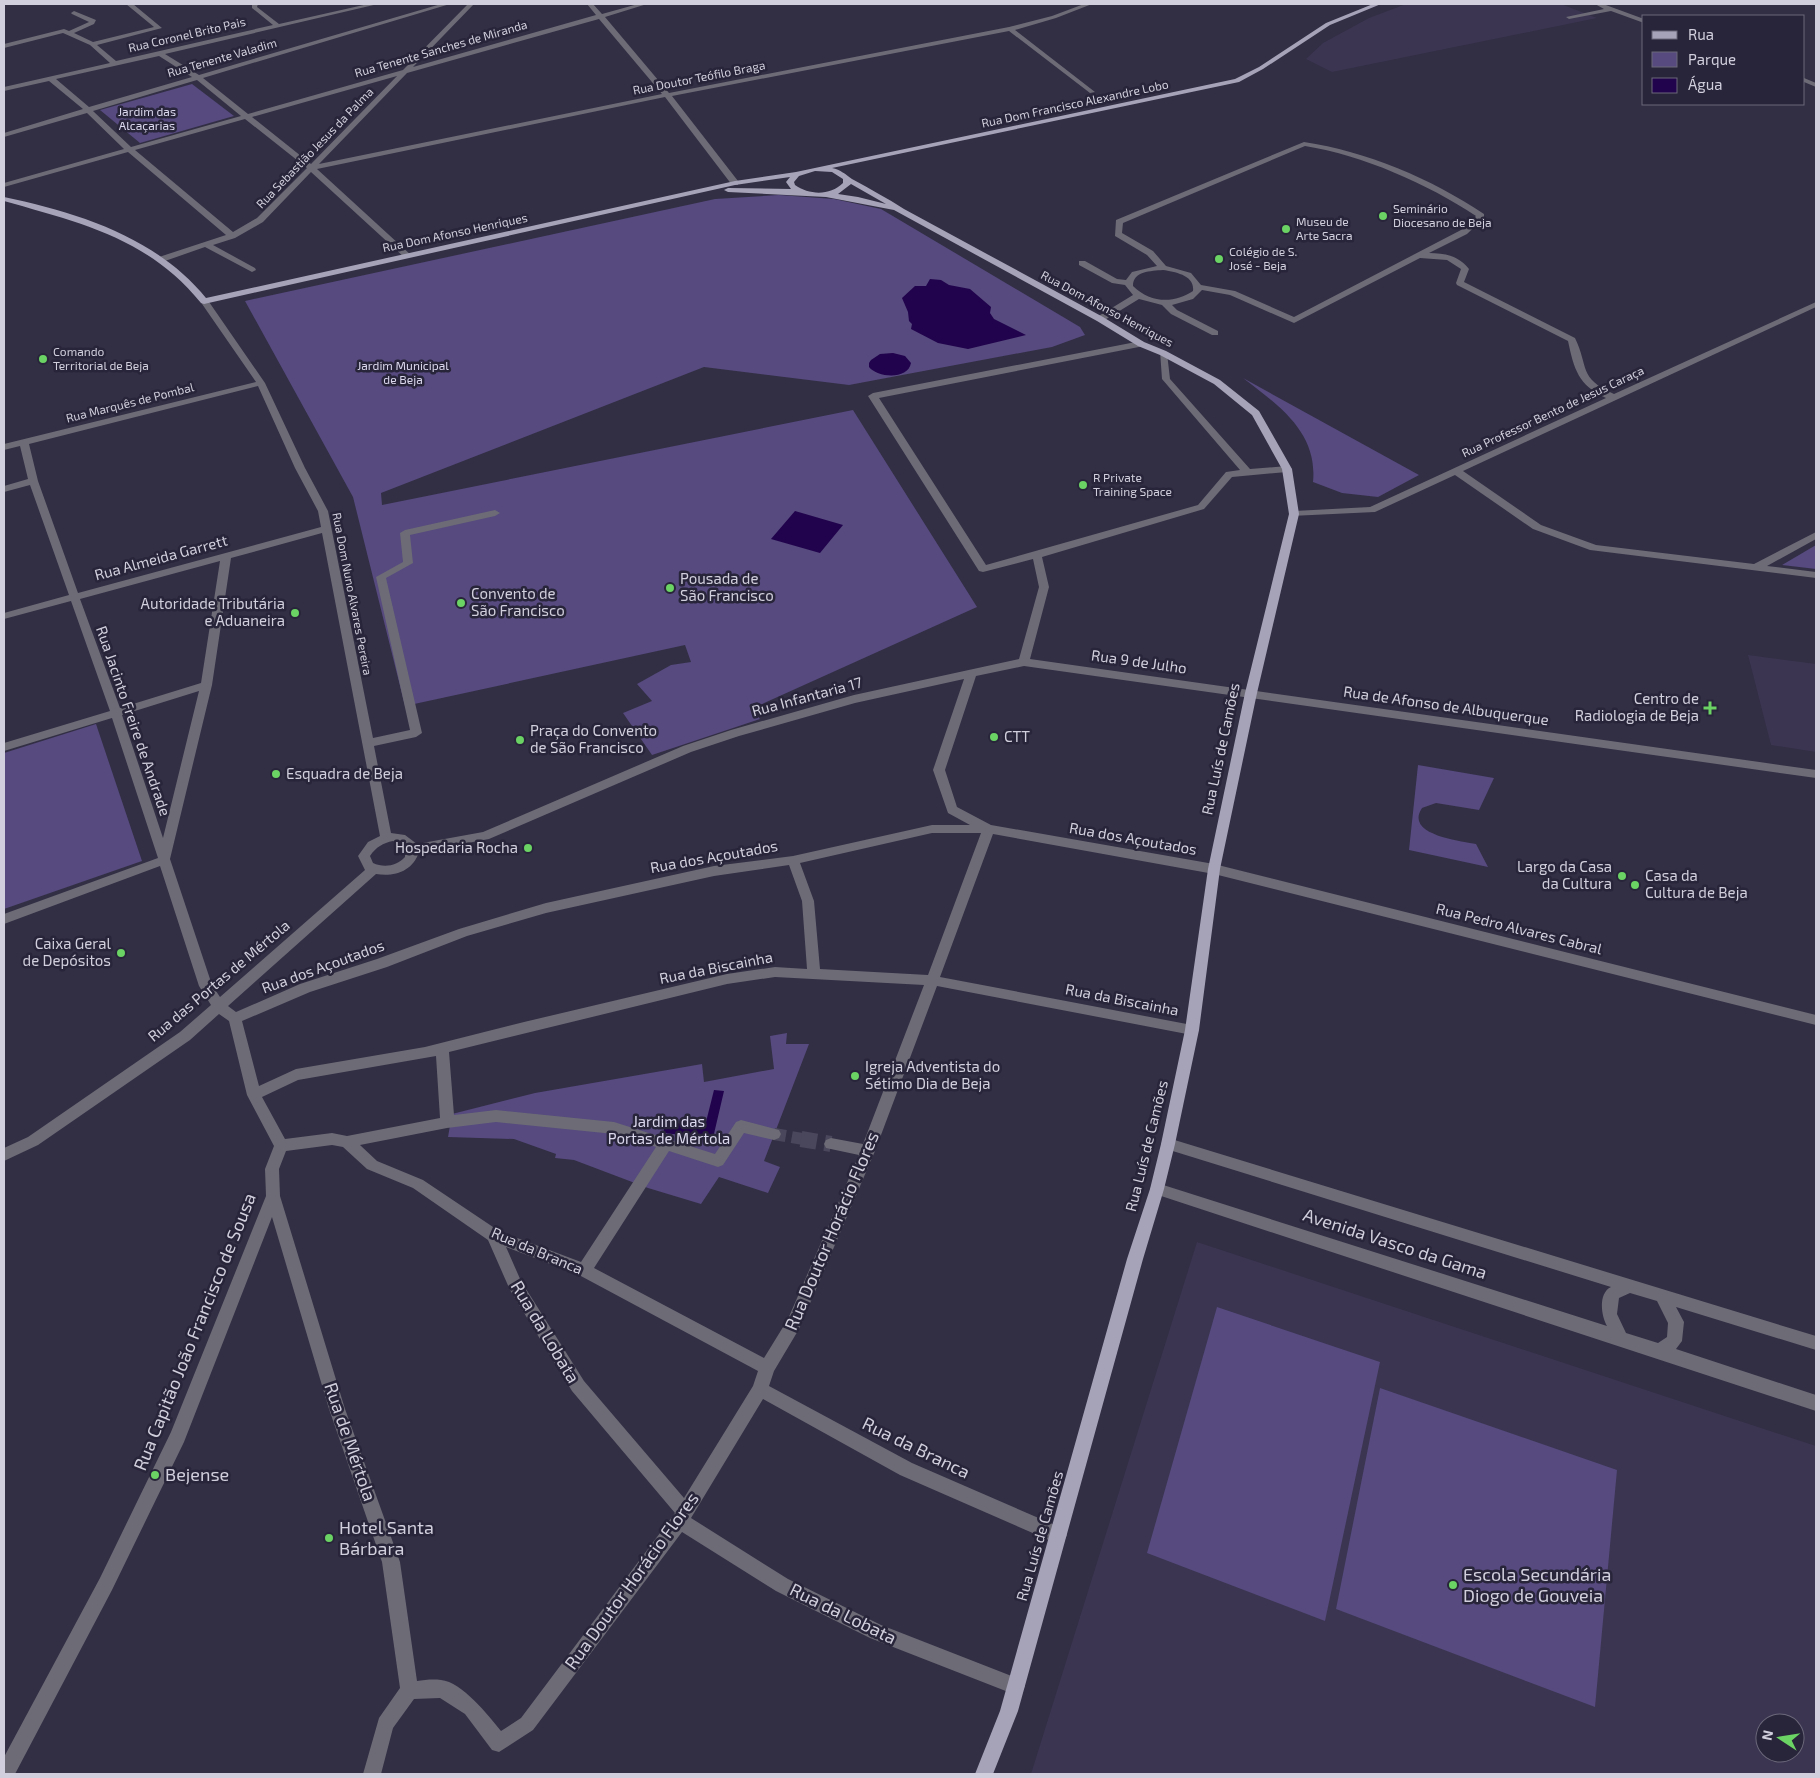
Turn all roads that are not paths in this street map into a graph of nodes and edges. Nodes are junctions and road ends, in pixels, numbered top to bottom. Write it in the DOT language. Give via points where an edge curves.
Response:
graph roads {
  1 [pos="129,4"];
  2 [pos="255,4"];
  3 [pos="375,4"];
  4 [pos="447,4"];
  5 [pos="471,4"];
  6 [pos="590,4"];
  7 [pos="644,4"];
  8 [pos="1089,4"];
  9 [pos="1378,4"];
  10 [pos="1598,4"];
  11 [pos="1612,9"];
  12 [pos="74,13"];
  13 [pos="599,16"];
  14 [pos="1569,17"];
  15 [pos="1642,20"];
  16 [pos="278,26"];
  17 [pos="1010,29"];
  18 [pos="69,33"];
  19 [pos="92,44"];
  20 [pos="4,46"];
  21 [pos="159,53"];
  22 [pos="114,63"];
  23 [pos="404,72"];
  24 [pos="50,78"];
  25 [pos="197,78"];
  26 [pos="4,88"];
  27 [pos="1092,92"];
  28 [pos="667,95"];
  29 [pos="87,109"];
  30 [pos="245,117"];
  31 [pos="4,135"];
  32 [pos="130,150"];
  33 [pos="852,163"];
  34 [pos="311,168"];
  35 [pos="815,169"];
  36 [pos="796,174"];
  37 [pos="846,178"];
  38 [pos="735,183"];
  39 [pos="4,186"];
  40 [pos="712,190"];
  41 [pos="801,192"];
  42 [pos="823,194"];
  43 [pos="4,199"];
  44 [pos="901,211"];
  45 [pos="232,236"];
  46 [pos="208,245"];
  47 [pos="408,256"];
  48 [pos="1418,256"];
  49 [pos="162,259"];
  50 [pos="1082,263"];
  51 [pos="1163,268"];
  52 [pos="252,270"];
  53 [pos="1128,283"];
  54 [pos="1198,287"];
  55 [pos="1138,296"];
  56 [pos="204,301"];
  57 [pos="1165,303"];
  58 [pos="1816,304"];
  59 [pos="1100,319"];
  60 [pos="1215,333"];
  61 [pos="1141,344"];
  62 [pos="1163,353"];
  63 [pos="261,383"];
  64 [pos="1614,398"];
  65 [pos="24,442"];
  66 [pos="4,447"];
  67 [pos="1288,469"];
  68 [pos="1456,471"];
  69 [pos="1246,472"];
  70 [pos="32,481"];
  71 [pos="4,489"];
  72 [pos="495,513"];
  73 [pos="1294,514"];
  74 [pos="326,529"];
  75 [pos="1816,535"];
  76 [pos="1037,555"];
  77 [pos="226,556"];
  78 [pos="1755,568"];
  79 [pos="1816,575"];
  80 [pos="73,598"];
  81 [pos="4,616"];
  82 [pos="1024,662"];
  83 [pos="971,674"];
  84 [pos="206,685"];
  85 [pos="1251,693"];
  86 [pos="116,713"];
  87 [pos="369,743"];
  88 [pos="4,747"];
  89 [pos="1816,774"];
  90 [pos="989,829"];
  91 [pos="386,838"];
  92 [pos="413,849"];
  93 [pos="164,860"];
  94 [pos="793,860"];
  95 [pos="1214,869"];
  96 [pos="373,870"];
  97 [pos="4,918"];
  98 [pos="814,973"];
  99 [pos="932,980"];
  100 [pos="219,1006"];
  101 [pos="235,1018"];
  102 [pos="1816,1020"];
  103 [pos="1192,1030"];
  104 [pos="442,1049"];
  105 [pos="254,1096"];
  106 [pos="447,1122"];
  107 [pos="774,1134"];
  108 [pos="347,1142"];
  109 [pos="831,1144"];
  110 [pos="1168,1144"];
  111 [pos="665,1145"];
  112 [pos="281,1146"];
  113 [pos="868,1152"];
  114 [pos="4,1155"];
  115 [pos="1157,1189"];
  116 [pos="273,1196"];
  117 [pos="494,1236"];
  118 [pos="584,1270"];
  119 [pos="1630,1285"];
  120 [pos="1662,1296"];
  121 [pos="1620,1338"];
  122 [pos="1816,1343"];
  123 [pos="1659,1351"];
  124 [pos="767,1368"];
  125 [pos="760,1389"];
  126 [pos="1816,1403"];
  127 [pos="682,1517"];
  128 [pos="1058,1536"];
  129 [pos="1016,1686"];
  130 [pos="409,1690"];
  131 [pos="5,1774"];
  132 [pos="372,1774"];
  133 [pos="984,1774"];
  1 -- 19 [label="street" via="158,28"];
  2 -- 16 [label="street" via="254,7"];
  3 -- 16 [label="street, Rua Coronel Brito Pais"];
  4 -- 25 [label="street, Rua Tenente Valadim"];
  5 -- 23 [label="street, Rua Sebastião Jesus da Palma"];
  6 -- 13 [label="street"];
  7 -- 13 [label="street, Rua Tenente Sanches de Miranda"];
  8 -- 17 [label="street, Rua Doutor Teófilo Braga"];
  9 -- 33 [label="main road, Rua Dom Francisco Alexandre Lobo" via="1328,24 1238,81"];
  10 -- 11 [label="street"];
  11 -- 14 [label="street"];
  11 -- 15 [label="street"];
  12 -- 18 [label="street" via="93,20"];
  13 -- 23 [label="street, Rua Tenente Sanches de Miranda"];
  13 -- 28 [label="street"];
  16 -- 21 [label="street, Rua Coronel Brito Pais"];
  17 -- 27 [label="street"];
  17 -- 28 [label="street, Rua Doutor Teófilo Braga"];
  18 -- 19 [label="street"];
  18 -- 20 [label="street" via="64,31"];
  19 -- 22 [label="street"];
  21 -- 22 [label="street, Rua Coronel Brito Pais"];
  21 -- 25 [label="street"];
  22 -- 24 [label="street, Rua Coronel Brito Pais"];
  23 -- 30 [label="street, Rua Tenente Sanches de Miranda"];
  23 -- 34 [label="street, Rua Sebastião Jesus da Palma"];
  24 -- 26 [label="street, Rua Coronel Brito Pais"];
  24 -- 29 [label="street"];
  25 -- 29 [label="street, Rua Tenente Valadim"];
  25 -- 30 [label="street"];
  28 -- 34 [label="street, Rua Doutor Teófilo Braga"];
  28 -- 38 [label="street"];
  29 -- 31 [label="street, Rua Tenente Valadim"];
  29 -- 32 [label="street"];
  30 -- 32 [label="street, Rua Tenente Sanches de Miranda"];
  30 -- 34 [label="street"];
  32 -- 39 [label="street"];
  32 -- 45 [label="street"];
  33 -- 35 [label="main road, Rua Dom Francisco Alexandre Lobo"];
  33 -- 37 [label="main road"];
  34 -- 45 [label="street, Rua Sebastião Jesus da Palma" via="260,220"];
  34 -- 47 [label="street"];
  35 -- 36 [label="main road, Rua Dom Francisco Alexandre Lobo"];
  35 -- 37 [label="main road, Rua Dom Afonso Henriques" via="836,171"];
  36 -- 38 [label="main road, Rua Dom Afonso Henriques"];
  36 -- 41 [label="main road" via="791,186"];
  37 -- 42 [label="main road" via="844,187"];
  37 -- 44 [label="main road, Rua Dom Afonso Henriques"];
  38 -- 40 [label="main road, Rua Dom Afonso Henriques"];
  40 -- 41 [label="main road, Rua Dom Afonso Henriques"];
  40 -- 47 [label="main road, Rua Dom Afonso Henriques"];
  41 -- 42 [label="main road, Rua Dom Afonso Henriques"];
  42 -- 44 [label="main road" via="858,199"];
  43 -- 49 [label="main road" via="93,226"];
  44 -- 59 [label="main road, Rua Dom Afonso Henriques"];
  45 -- 46 [label="street, Rua Sebastião Jesus da Palma"];
  46 -- 49 [label="street, Rua Sebastião Jesus da Palma"];
  46 -- 52 [label="street"];
  47 -- 56 [label="main road, Rua Dom Afonso Henriques"];
  48 -- 51 [label="street" via="1464,232 1481,216 1453,197 1361,156 1304,144 1119,222 1118,234 1150,254"];
  48 -- 54 [label="street" via="1294,320 1232,293"];
  48 -- 64 [label="street" via="1447,256 1460,262 1465,269 1460,283 1572,340 1581,376 1597,391"];
  49 -- 56 [label="main road"];
  50 -- 53 [label="street" via="1114,281"];
  51 -- 53 [label="street" via="1136,273"];
  51 -- 54 [label="street" via="1184,272"];
  53 -- 55 [label="street"];
  54 -- 57 [label="street" via="1192,297"];
  55 -- 57 [label="street"];
  55 -- 59 [label="street"];
  56 -- 63 [label="street, Rua Dom Nuno Alvares Pereira"];
  57 -- 60 [label="street" via="1174,312"];
  58 -- 64 [label="street, Rua Professor Bento de Jesus Caraça"];
  59 -- 61 [label="main road, Rua Dom Afonso Henriques"];
  61 -- 62 [label="main road, Rua Dom Afonso Henriques"];
  61 -- 76 [label="street" via="873,396 983,568"];
  62 -- 67 [label="main road, Rua Dom Afonso Henriques" via="1217,382 1256,413"];
  62 -- 69 [label="street" via="1166,378"];
  63 -- 65 [label="street, Rua Marquês de Pombal"];
  63 -- 74 [label="street, Rua Dom Nuno Alvares Pereira" via="323,511"];
  64 -- 68 [label="street, Rua Professor Bento de Jesus Caraça"];
  65 -- 66 [label="street, Rua Marquês de Pombal"];
  65 -- 70 [label="street, Rua Jacinto Freire de Andrade"];
  67 -- 69 [label="street"];
  67 -- 73 [label="main road, Rua Dom Afonso Henriques"];
  68 -- 73 [label="street, Rua Professor Bento de Jesus Caraça" via="1372,510"];
  68 -- 78 [label="street" via="1537,527 1594,548"];
  69 -- 76 [label="street" via="1230,474 1201,507"];
  70 -- 71 [label="street"];
  70 -- 80 [label="street, Rua Jacinto Freire de Andrade"];
  72 -- 87 [label="street" via="405,532 408,563 381,577 416,732"];
  73 -- 85 [label="main road, Rua Luís de Camões"];
  74 -- 77 [label="street, Rua Almeida Garrett"];
  74 -- 87 [label="street, Rua Dom Nuno Alvares Pereira"];
  75 -- 78 [label="street"];
  76 -- 82 [label="street" via="1044,586"];
  77 -- 80 [label="street, Rua Almeida Garrett"];
  77 -- 84 [label="street"];
  78 -- 79 [label="street"];
  80 -- 81 [label="street, Rua Almeida Garrett"];
  80 -- 86 [label="street, Rua Jacinto Freire de Andrade"];
  82 -- 83 [label="street, Rua Infantaria 17"];
  82 -- 85 [label="street, Rua 9 de Julho"];
  83 -- 90 [label="street" via="939,770 952,810"];
  83 -- 92 [label="street, Rua Infantaria 17" via="854,699 735,733 687,749 485,836"];
  84 -- 86 [label="street"];
  84 -- 93 [label="street"];
  85 -- 89 [label="street, Rua de Afonso de Albuquerque"];
  85 -- 95 [label="main road, Rua Luís de Camões"];
  86 -- 88 [label="street"];
  86 -- 93 [label="street, Rua Jacinto Freire de Andrade"];
  87 -- 91 [label="street, Rua Dom Nuno Alvares Pereira"];
  90 -- 94 [label="street, Rua dos Açoutados" via="932,829"];
  90 -- 95 [label="street, Rua dos Açoutados"];
  90 -- 99 [label="street, Rua Doutor Horácio Flores"];
  91 -- 92 [label="street" via="401,838"];
  91 -- 96 [label="street" via="367,850 365,862"];
  92 -- 96 [label="street" via="409,861 396,870"];
  93 -- 97 [label="street"];
  93 -- 100 [label="street, Rua Jacinto Freire de Andrade" via="206,986"];
  94 -- 98 [label="street" via="808,902"];
  94 -- 101 [label="street, Rua dos Açoutados" via="714,871 632,888 464,932 305,988"];
  95 -- 102 [label="street, Rua Pedro Alvares Cabral"];
  95 -- 103 [label="main road, Rua Luís de Camões"];
  96 -- 100 [label="street, Rua das Portas de Mértola"];
  98 -- 99 [label="street, Rua da Biscainha"];
  98 -- 104 [label="street, Rua da Biscainha" via="775,972 727,979"];
  99 -- 103 [label="street, Rua da Biscainha"];
  99 -- 113 [label="street, Rua Doutor Horácio Flores"];
  100 -- 101 [label="street"];
  100 -- 114 [label="street, Rua das Portas de Mértola" via="185,1036 34,1141"];
  101 -- 105 [label="street"];
  103 -- 110 [label="main road, Rua Luís de Camões"];
  104 -- 105 [label="street, Rua da Biscainha" via="296,1075"];
  104 -- 106 [label="street"];
  105 -- 112 [label="street"];
  106 -- 108 [label="street"];
  106 -- 111 [label="street" via="496,1116 614,1128"];
  107 -- 111 [label="street" via="741,1126 718,1161"];
  108 -- 112 [label="street" via="332,1139"];
  108 -- 117 [label="street, Rua da Branca" via="372,1165 418,1184"];
  109 -- 113 [label="street"];
  110 -- 115 [label="main road, Rua Luís de Camões"];
  110 -- 119 [label="street, Avenida Vasco da Gama"];
  111 -- 118 [label="street"];
  112 -- 116 [label="street, Rua Capitão João Francisco de Sousa" via="272,1169"];
  113 -- 124 [label="street, Rua Doutor Horácio Flores" via="794,1324"];
  115 -- 121 [label="street, Avenida Vasco da Gama"];
  115 -- 128 [label="main road, Rua Luís de Camões"];
  116 -- 130 [label="street, Rua de Mértola" via="338,1409 391,1562"];
  116 -- 131 [label="street, Rua Capitão João Francisco de Sousa" via="178,1436 106,1584"];
  117 -- 118 [label="street, Rua da Branca"];
  117 -- 127 [label="street, Rua da Lobata" via="515,1285 578,1386"];
  118 -- 124 [label="street, Rua da Branca"];
  119 -- 120 [label="street, Avenida Vasco da Gama"];
  119 -- 121 [label="street" via="1612,1294 1609,1315"];
  120 -- 122 [label="street, Avenida Vasco da Gama"];
  120 -- 123 [label="street" via="1676,1322 1674,1341"];
  121 -- 123 [label="street, Avenida Vasco da Gama"];
  123 -- 126 [label="street, Avenida Vasco da Gama"];
  124 -- 125 [label="street, Rua Doutor Horácio Flores"];
  125 -- 127 [label="street, Rua Doutor Horácio Flores"];
  125 -- 128 [label="street, Rua da Branca" via="906,1469"];
  127 -- 129 [label="street, Rua da Lobata" via="782,1584 876,1632"];
  127 -- 130 [label="street, Rua Doutor Horácio Flores" via="527,1724 499,1743 471,1708 442,1689"];
  128 -- 129 [label="main road, Rua Luís de Camões"];
  129 -- 133 [label="main road, Rua Luís de Camões"];
  130 -- 132 [label="street" via="384,1724"];
}
